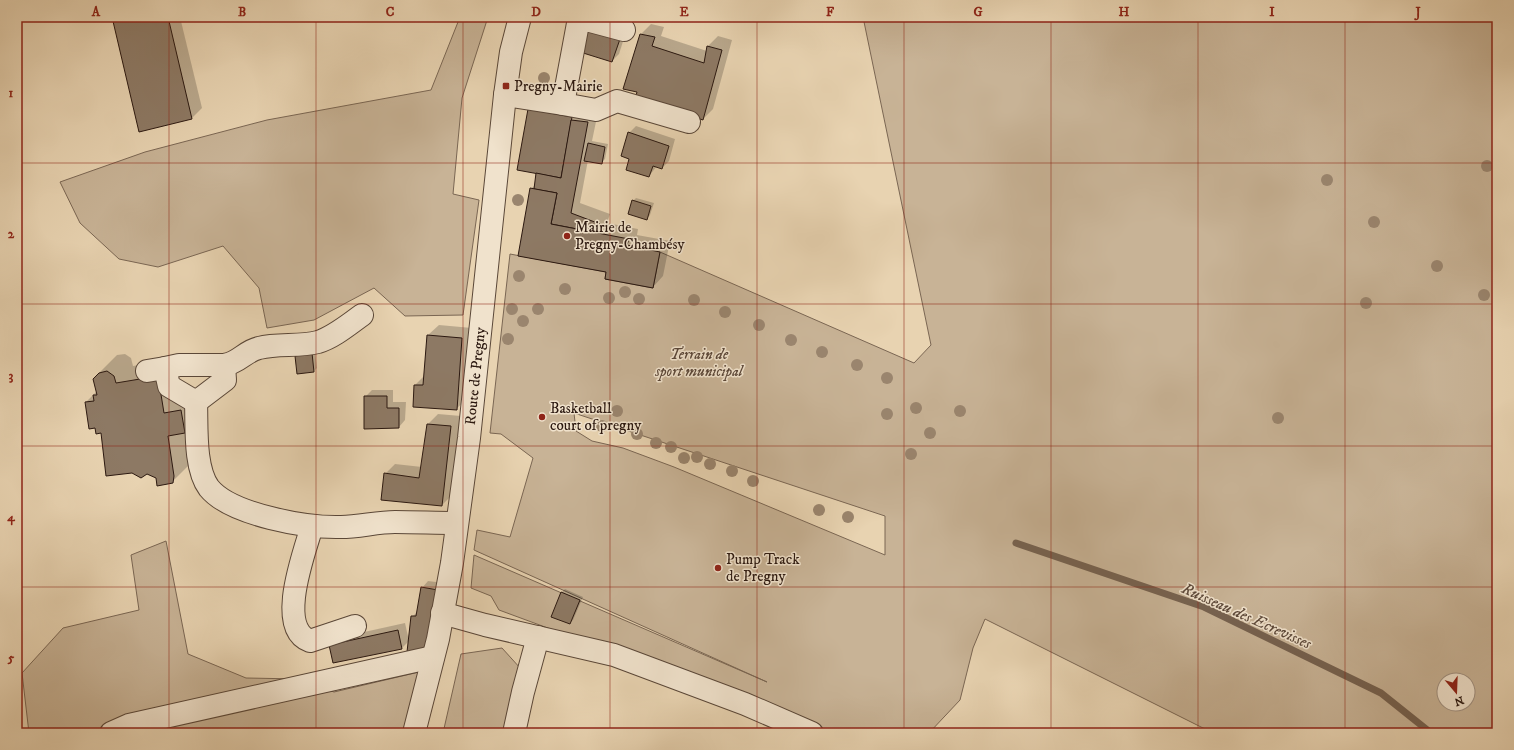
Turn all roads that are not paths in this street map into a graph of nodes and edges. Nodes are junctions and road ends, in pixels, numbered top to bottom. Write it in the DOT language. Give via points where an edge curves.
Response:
graph roads {
  1 [pos="520,17"];
  2 [pos="624,30"];
  3 [pos="505,95"];
  4 [pos="563,104"];
  5 [pos="689,122"];
  6 [pos="362,315"];
  7 [pos="224,365"];
  8 [pos="196,402"];
  9 [pos="456,523"];
  10 [pos="312,526"];
  11 [pos="442,613"];
  12 [pos="355,626"];
  13 [pos="538,637"];
  14 [pos="433,657"];
  15 [pos="111,733"];
  16 [pos="414,733"];
  17 [pos="514,733"];
  18 [pos="812,733"];
  1 -- 3 [label="street, Route de Pregny" via="511,52"];
  2 -- 4 [label="street" via="578,18"];
  3 -- 4 [label="street"];
  3 -- 9 [label="street, Route de Pregny" via="469,438"];
  4 -- 5 [label="street" via="596,110 617,101"];
  6 -- 7 [label="street" via="341,331 318,342 258,348 234,363"];
  7 -- 8 [label="street" via="225,380"];
  7 -- 8 [label="street" via="179,365 156,370 169,386"];
  8 -- 10 [label="street" via="200,470 210,488 226,501 247,511"];
  9 -- 10 [label="street" via="394,522 341,527"];
  9 -- 11 [label="street, Route de Pregny" via="452,563"];
  10 -- 12 [label="street" via="296,581 296,625 301,636 310,641"];
  11 -- 13 [label="street"];
  11 -- 14 [label="street, Route de Pregny"];
  13 -- 17 [label="street"];
  13 -- 18 [label="street" via="614,655 744,704"];
  14 -- 15 [label="street" via="128,725"];
  14 -- 16 [label="street, Route de Pregny"];
}
